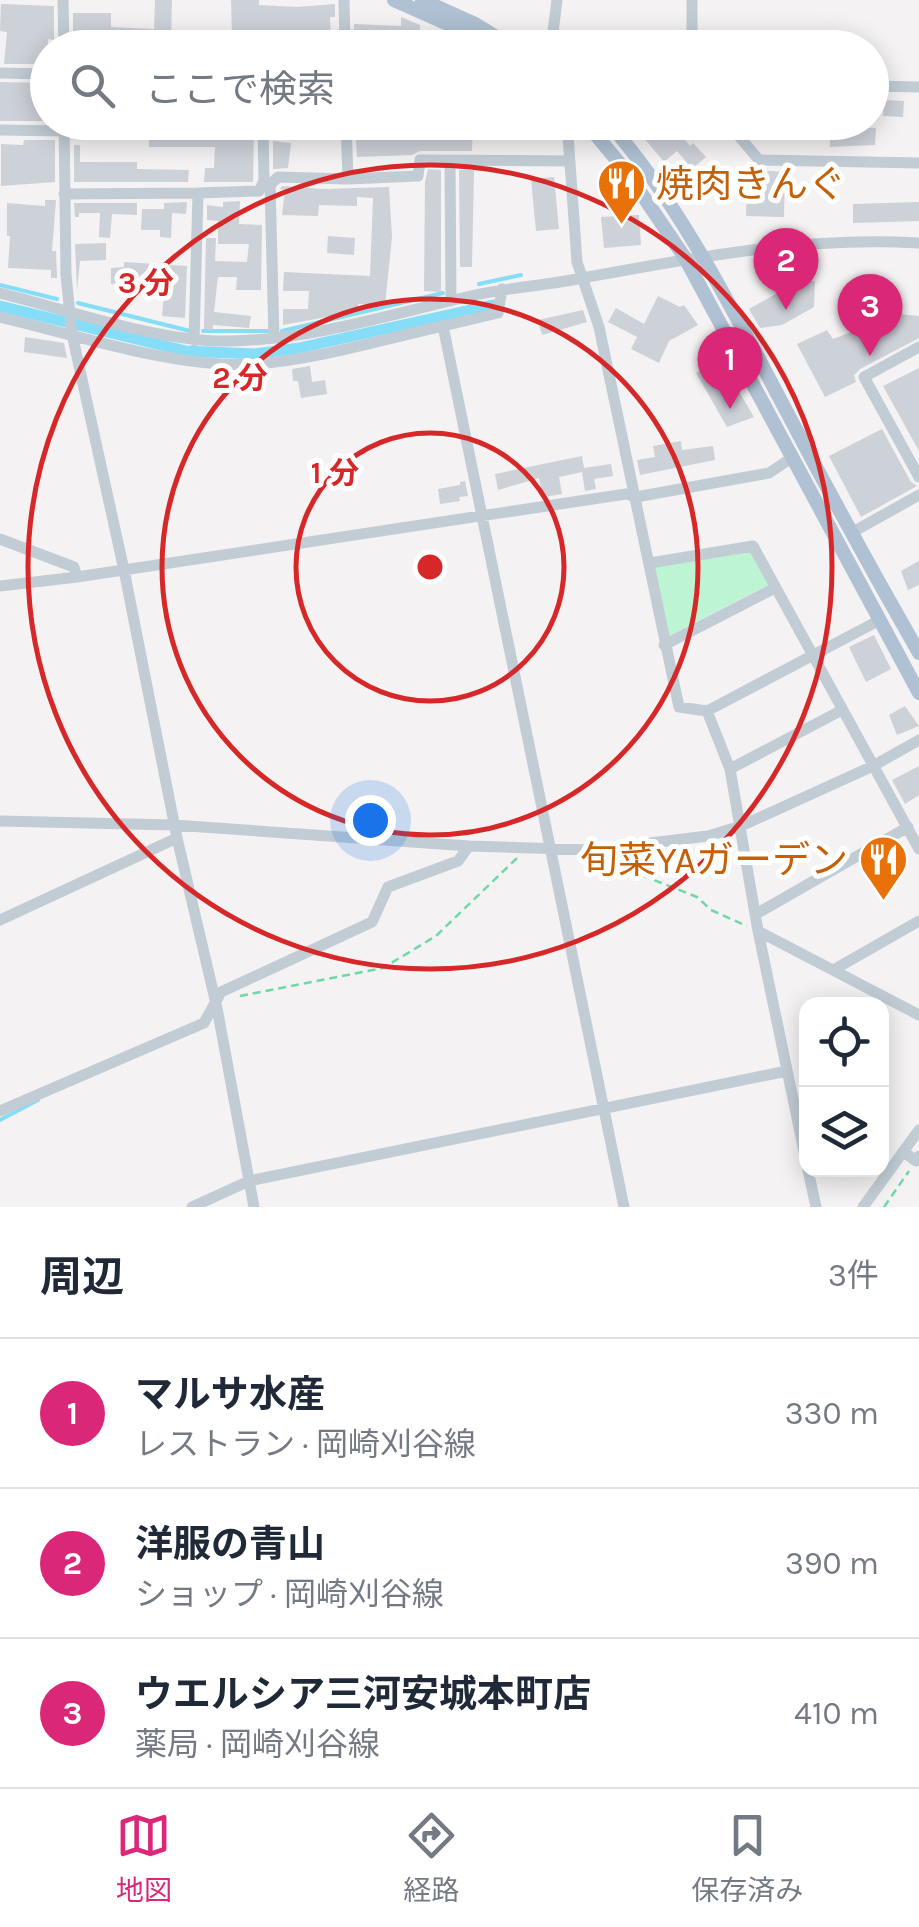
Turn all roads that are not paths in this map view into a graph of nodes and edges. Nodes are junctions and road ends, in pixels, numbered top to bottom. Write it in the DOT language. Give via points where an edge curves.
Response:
graph roads {
  1 [pos="63,0"];
  2 [pos="344,0"];
  3 [pos="394,0"];
  4 [pos="422,0"];
  5 [pos="557,0"];
  6 [pos="692,0"];
  7 [pos="64,30"];
  8 [pos="344,30"];
  9 [pos="461,30"];
  10 [pos="485,30"];
  11 [pos="553,30"];
  12 [pos="692,30"];
  13 [pos="0,73"];
  14 [pos="30,74"];
  15 [pos="889,86"];
  16 [pos="919,87"];
  17 [pos="30,128"];
  18 [pos="0,130"];
  19 [pos="64,140"];
  20 [pos="263,140"];
  21 [pos="347,140"];
  22 [pos="568,140"];
  23 [pos="598,140"];
  24 [pos="624,140"];
  25 [pos="742,140"];
  26 [pos="450,160"];
  27 [pos="570,161"];
  28 [pos="919,163"];
  29 [pos="348,179"];
  30 [pos="267,183"];
  31 [pos="198,193"];
  32 [pos="64,194"];
  33 [pos="919,243"];
  34 [pos="704,256"];
  35 [pos="685,258"];
  36 [pos="582,278"];
  37 [pos="502,290"];
  38 [pos="0,293"];
  39 [pos="451,301"];
  40 [pos="68,310"];
  41 [pos="0,317"];
  42 [pos="443,326"];
  43 [pos="72,334"];
  44 [pos="279,338"];
  45 [pos="194,340"];
  46 [pos="919,348"];
  47 [pos="286,359"];
  48 [pos="793,457"];
  49 [pos="919,476"];
  50 [pos="919,495"];
  51 [pos="636,498"];
  52 [pos="482,516"];
  53 [pos="851,533"];
  54 [pos="0,539"];
  55 [pos="650,563"];
  56 [pos="124,570"];
  57 [pos="77,577"];
  58 [pos="0,586"];
  59 [pos="775,588"];
  60 [pos="878,621"];
  61 [pos="664,645"];
  62 [pos="919,653"];
  63 [pos="813,657"];
  64 [pos="919,693"];
  65 [pos="842,710"];
  66 [pos="707,711"];
  67 [pos="919,740"];
  68 [pos="872,766"];
  69 [pos="730,768"];
  70 [pos="0,821"];
  71 [pos="741,826"];
  72 [pos="908,828"];
  73 [pos="175,832"];
  74 [pos="469,846"];
  75 [pos="919,848"];
  76 [pos="550,849"];
  77 [pos="756,914"];
  78 [pos="0,920"];
  79 [pos="919,921"];
  80 [pos="758,931"];
  81 [pos="836,969"];
  82 [pos="217,1006"];
  83 [pos="919,1015"];
  84 [pos="788,1071"];
  85 [pos="604,1108"];
  86 [pos="0,1111"];
  87 [pos="799,1126"];
  88 [pos="919,1130"];
  89 [pos="904,1152"];
  90 [pos="918,1158"];
  91 [pos="810,1177"];
  92 [pos="248,1181"];
  93 [pos="192,1207"];
  94 [pos="254,1207"];
  95 [pos="624,1207"];
  96 [pos="816,1207"];
  97 [pos="863,1207"];
  1 -- 7 [label="street"];
  2 -- 8 [label="street"];
  3 -- 9 [label="main road"];
  4 -- 10 [label="main road"];
  5 -- 11 [label="street"];
  6 -- 12 [label="street"];
  13 -- 14 [label="street"];
  15 -- 16 [label="street"];
  17 -- 18 [label="street"];
  19 -- 32 [label="street"];
  20 -- 30 [label="street"];
  21 -- 29 [label="street"];
  22 -- 27 [label="street"];
  23 -- 35 [label="main road"];
  24 -- 34 [label="main road"];
  25 -- 28 [label="street" via="759,160"];
  26 -- 27 [label="street"];
  26 -- 29 [label="street" via="420,160 418,176"];
  26 -- 39 [label="street"];
  27 -- 36 [label="street"];
  29 -- 30 [label="street" via="278,177"];
  30 -- 31 [label="street" via="260,191"];
  30 -- 44 [label="street"];
  31 -- 32 [label="street"];
  31 -- 45 [label="street"];
  32 -- 40 [label="street"];
  33 -- 34 [label="street"];
  34 -- 35 [label="street"];
  34 -- 53 [label="main road"];
  35 -- 36 [label="street"];
  35 -- 48 [label="main road"];
  36 -- 37 [label="street"];
  36 -- 51 [label="street"];
  37 -- 39 [label="street"];
  37 -- 42 [label="street" via="498,312"];
  38 -- 40 [label="street"];
  39 -- 44 [label="street"];
  40 -- 43 [label="street"];
  40 -- 45 [label="street"];
  41 -- 43 [label="street"];
  42 -- 47 [label="street"];
  42 -- 52 [label="street"];
  43 -- 47 [label="street" via="182,360"];
  43 -- 56 [label="street"];
  44 -- 45 [label="street"];
  44 -- 47 [label="street"];
  46 -- 49 [label="street" via="864,377"];
  48 -- 51 [label="street" via="768,473"];
  48 -- 60 [label="main road"];
  50 -- 53 [label="street"];
  51 -- 52 [label="street" via="626,494"];
  51 -- 55 [label="street"];
  52 -- 56 [label="street"];
  52 -- 76 [label="street"];
  53 -- 62 [label="main road"];
  54 -- 57 [label="street" via="74,568"];
  55 -- 59 [label="street" via="753,546"];
  55 -- 61 [label="street"];
  56 -- 57 [label="street"];
  56 -- 73 [label="street"];
  57 -- 58 [label="street"];
  59 -- 61 [label="street"];
  59 -- 63 [label="street"];
  60 -- 63 [label="street"];
  60 -- 64 [label="main road"];
  61 -- 66 [label="street" via="679,707"];
  63 -- 65 [label="street"];
  63 -- 66 [label="street"];
  65 -- 68 [label="street"];
  65 -- 69 [label="street"];
  66 -- 69 [label="street"];
  67 -- 68 [label="street"];
  68 -- 71 [label="street"];
  68 -- 72 [label="street"];
  69 -- 71 [label="street"];
  70 -- 73 [label="street"];
  71 -- 76 [label="street" via="594,850"];
  71 -- 77 [label="street"];
  72 -- 75 [label="street"];
  72 -- 77 [label="street"];
  73 -- 74 [label="street"];
  73 -- 78 [label="street"];
  73 -- 82 [label="street"];
  74 -- 76 [label="street"];
  74 -- 82 [label="street" via="458,860 388,887 372,922 221,992"];
  76 -- 85 [label="street"];
  77 -- 80 [label="street"];
  79 -- 81 [label="street"];
  80 -- 81 [label="street"];
  80 -- 84 [label="street"];
  81 -- 83 [label="street"];
  82 -- 86 [label="street" via="185,1033"];
  82 -- 92 [label="street"];
  84 -- 85 [label="street"];
  84 -- 87 [label="street"];
  85 -- 92 [label="street"];
  85 -- 95 [label="street"];
  88 -- 89 [label="street"];
  89 -- 90 [label="street"];
  89 -- 97 [label="street"];
  91 -- 96 [label="street"];
  92 -- 93 [label="street"];
  92 -- 94 [label="street"];
}
